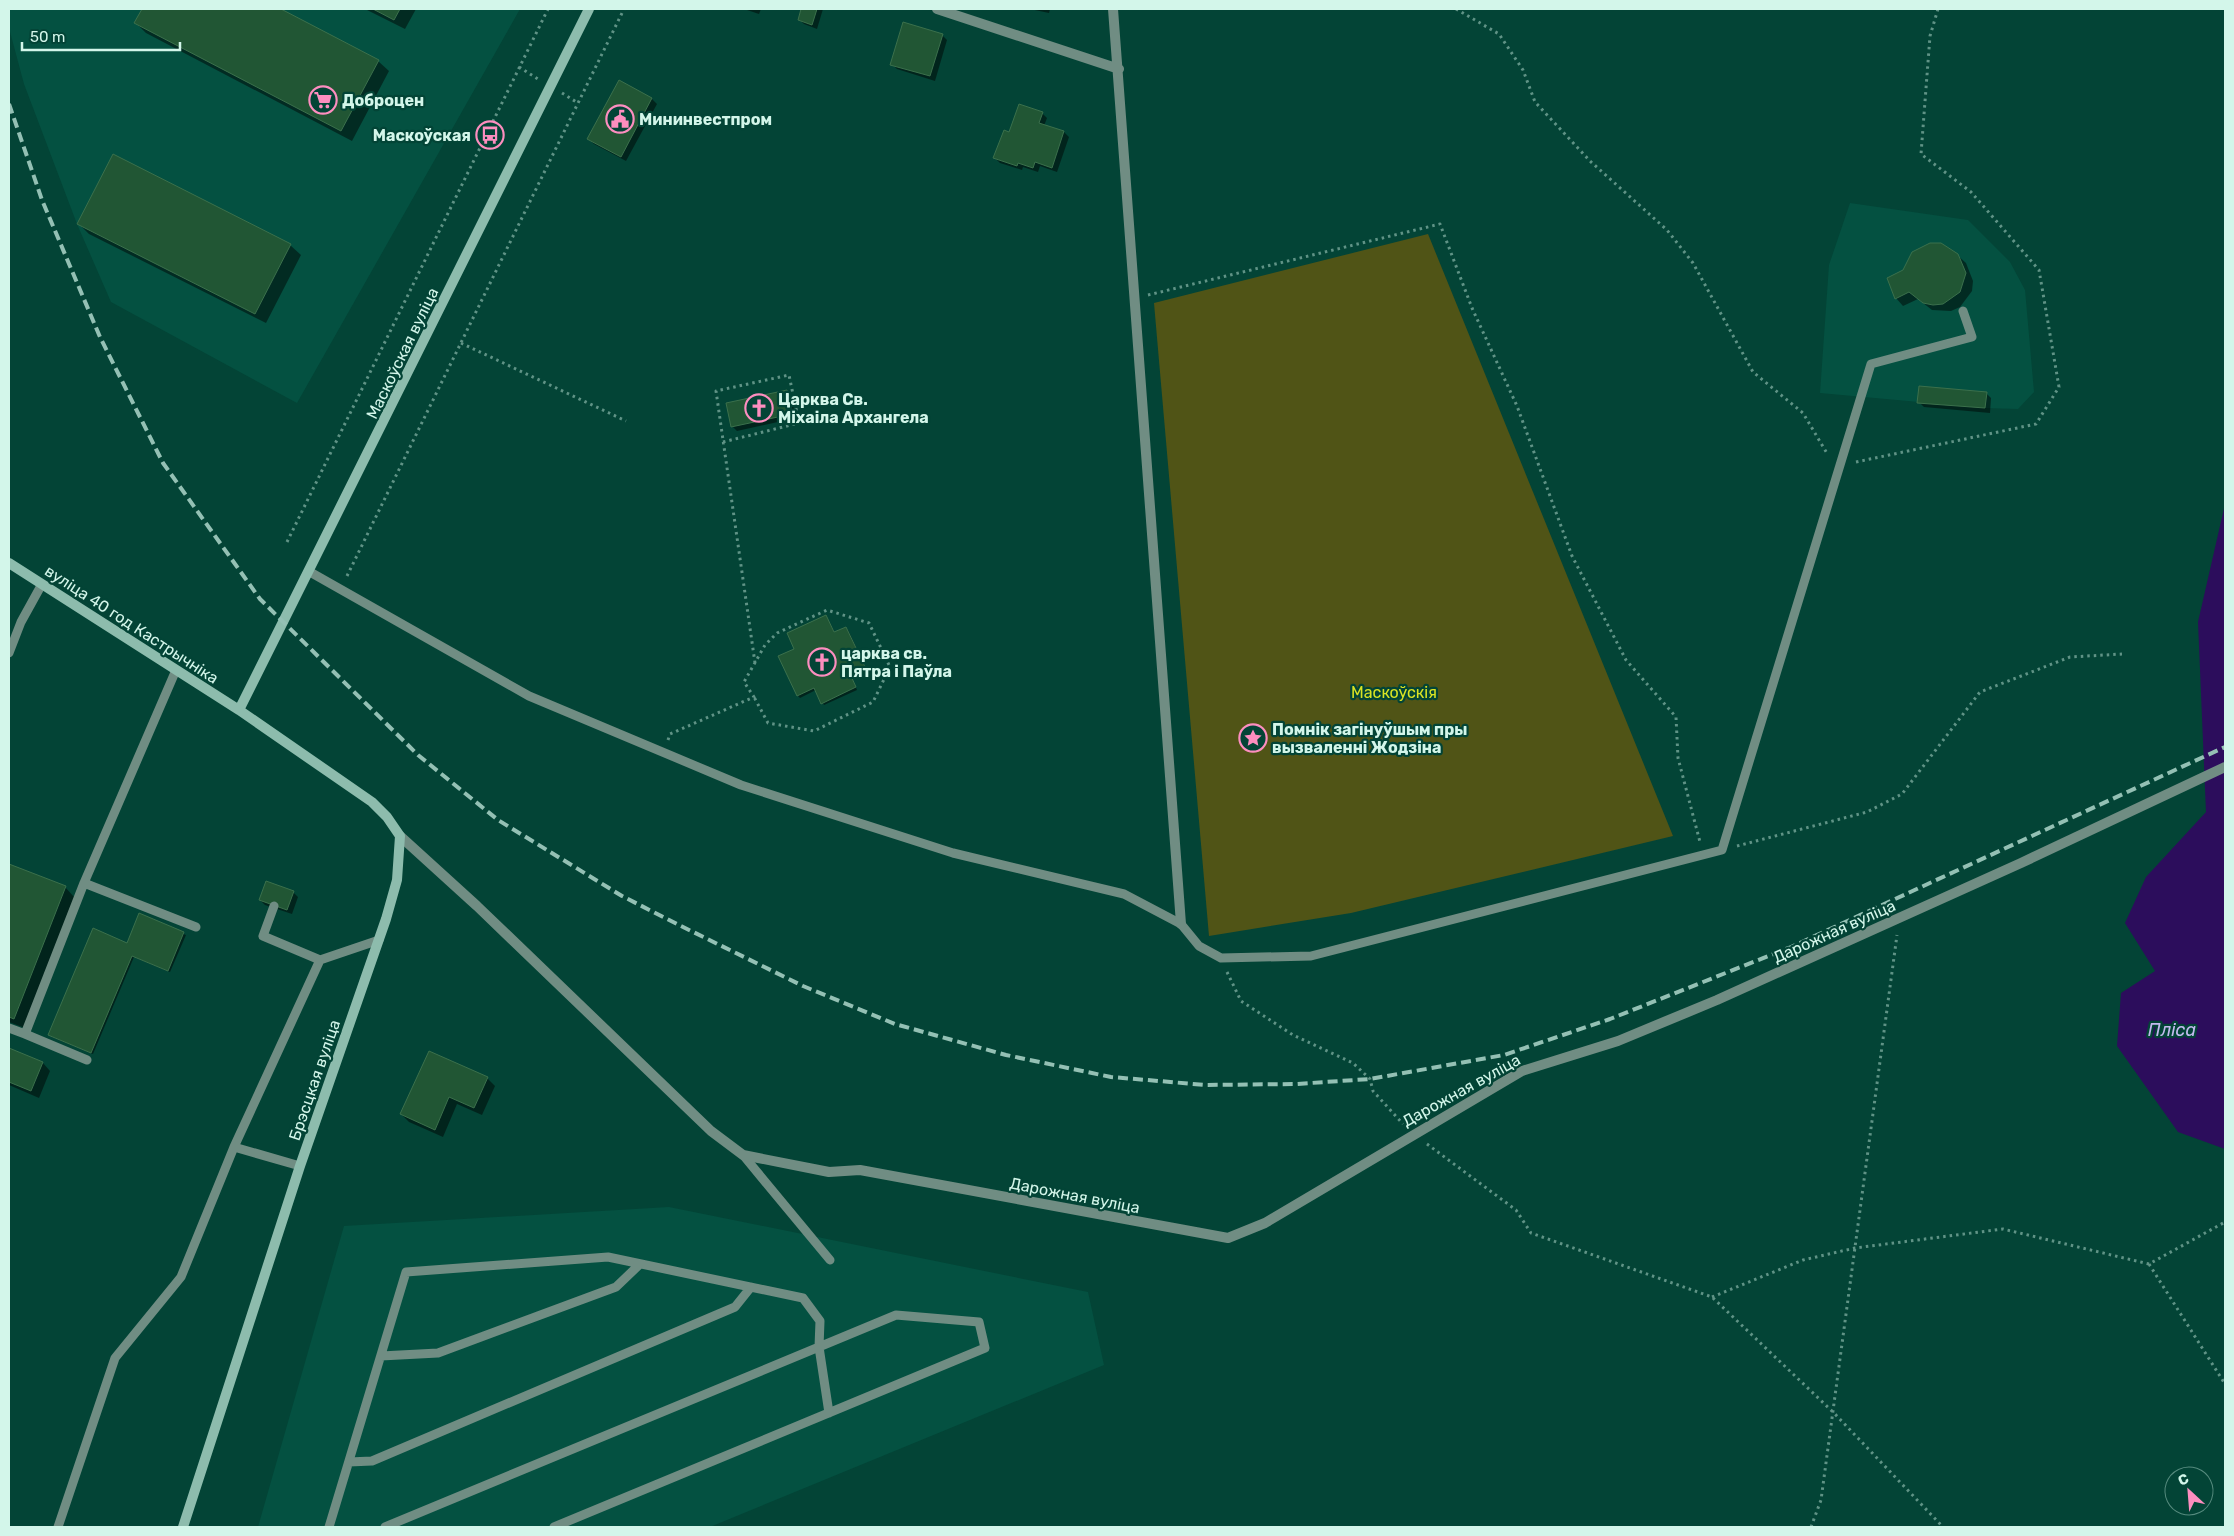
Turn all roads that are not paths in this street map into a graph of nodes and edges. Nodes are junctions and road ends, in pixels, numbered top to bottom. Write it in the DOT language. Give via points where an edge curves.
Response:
graph roads {
  1 [pos="589,9"];
  2 [pos="937,9"];
  3 [pos="1113,9"];
  4 [pos="1118,69"];
  5 [pos="1962,311"];
  6 [pos="9,563"];
  7 [pos="310,572"];
  8 [pos="42,584"];
  9 [pos="12,634"];
  10 [pos="9,653"];
  11 [pos="176,670"];
  12 [pos="240,710"];
  13 [pos="2225,767"];
  14 [pos="400,836"];
  15 [pos="84,883"];
  16 [pos="274,906"];
  17 [pos="1181,924"];
  18 [pos="196,927"];
  19 [pos="379,940"];
  20 [pos="320,960"];
  21 [pos="9,1028"];
  22 [pos="25,1034"];
  23 [pos="86,1060"];
  24 [pos="234,1148"];
  25 [pos="743,1154"];
  26 [pos="300,1166"];
  27 [pos="830,1260"];
  28 [pos="640,1264"];
  29 [pos="751,1287"];
  30 [pos="819,1347"];
  31 [pos="381,1356"];
  32 [pos="829,1413"];
  33 [pos="349,1462"];
  34 [pos="58,1527"];
  35 [pos="183,1527"];
  36 [pos="329,1527"];
  37 [pos="384,1527"];
  38 [pos="554,1527"];
  1 -- 7 [label="main road, Маскоўская вуліца"];
  2 -- 4 [label="street"];
  3 -- 4 [label="street"];
  4 -- 17 [label="street"];
  5 -- 17 [label="lane" via="1972,336 1872,364 1722,850 1311,956 1221,958 1198,946"];
  6 -- 8 [label="main road, вуліца 40 год Кастрычніка"];
  7 -- 12 [label="main road, Маскоўская вуліца"];
  7 -- 17 [label="lane" via="529,696 741,785 953,853 1124,894"];
  8 -- 9 [label="lane"];
  8 -- 11 [label="main road, вуліца 40 год Кастрычніка"];
  9 -- 10 [label="lane"];
  11 -- 12 [label="main road, вуліца 40 год Кастрычніка"];
  11 -- 15 [label="lane"];
  12 -- 14 [label="main road" via="372,802"];
  13 -- 25 [label="street, Дарожная вуліца" via="1717,1000 1618,1041 1522,1071 1265,1223 1228,1238 860,1170 829,1172"];
  14 -- 19 [label="main road, Брэсцкая вуліца" via="397,880"];
  14 -- 25 [label="street" via="711,1131"];
  15 -- 18 [label="lane"];
  15 -- 22 [label="lane"];
  16 -- 20 [label="lane" via="263,936"];
  19 -- 20 [label="lane"];
  19 -- 26 [label="main road, Брэсцкая вуліца"];
  20 -- 24 [label="lane"];
  21 -- 22 [label="lane"];
  22 -- 23 [label="lane"];
  24 -- 26 [label="lane"];
  24 -- 34 [label="lane" via="181,1277 115,1358"];
  25 -- 27 [label="lane"];
  26 -- 35 [label="main road, Брэсцкая вуліца"];
  28 -- 29 [label="lane"];
  28 -- 31 [label="lane" via="616,1287 438,1354"];
  28 -- 31 [label="lane" via="608,1257 406,1272"];
  29 -- 30 [label="lane" via="802,1298 820,1321"];
  29 -- 33 [label="lane" via="735,1307 372,1461"];
  30 -- 32 [label="lane"];
  30 -- 32 [label="lane" via="896,1315 979,1322 985,1348"];
  30 -- 37 [label="lane"];
  31 -- 33 [label="lane"];
  32 -- 38 [label="lane"];
  33 -- 36 [label="lane"];
}
